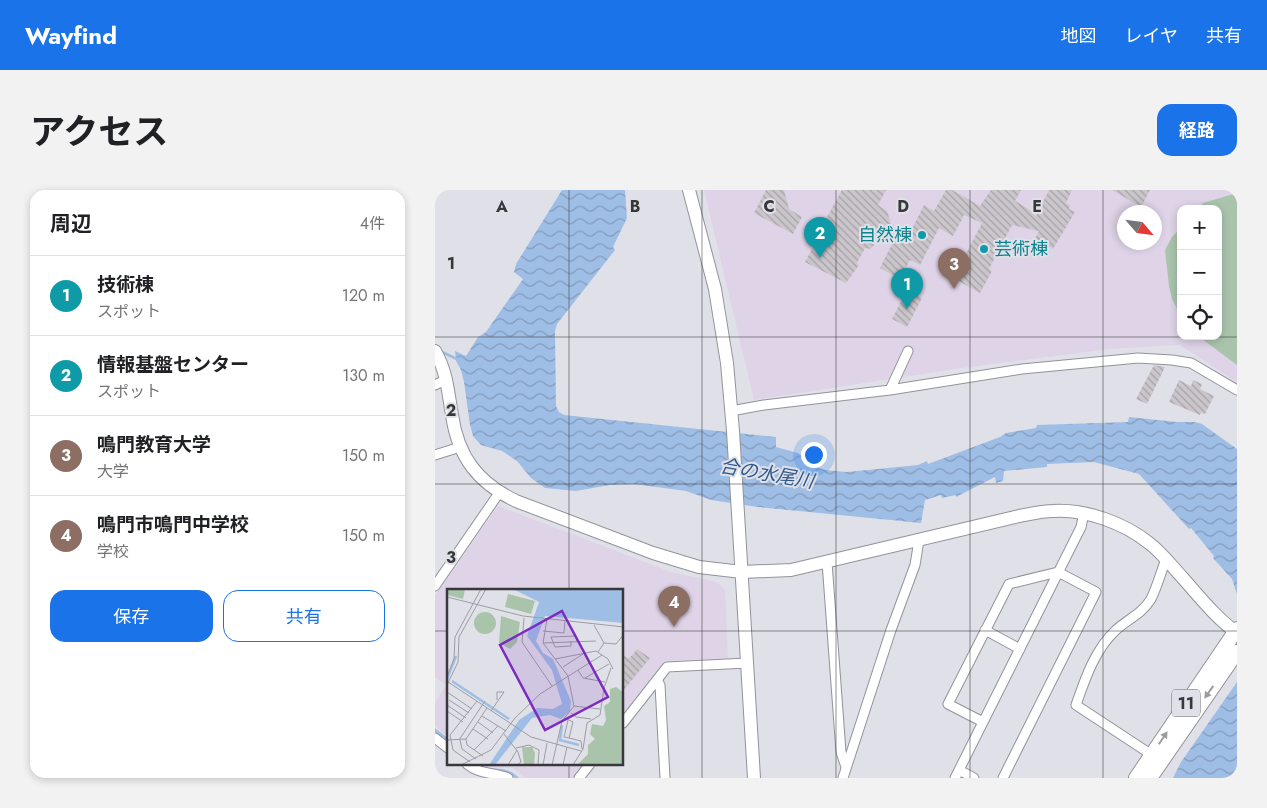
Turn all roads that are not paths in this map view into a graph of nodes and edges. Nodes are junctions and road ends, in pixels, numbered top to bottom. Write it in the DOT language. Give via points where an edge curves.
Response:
graph roads {
  1 [pos="689,190"];
  2 [pos="435,351"];
  3 [pos="908,352"];
  4 [pos="447,379"];
  5 [pos="435,385"];
  6 [pos="890,390"];
  7 [pos="1237,390"];
  8 [pos="731,411"];
  9 [pos="460,447"];
  10 [pos="435,455"];
  11 [pos="499,494"];
  12 [pos="1085,513"];
  13 [pos="919,540"];
  14 [pos="1166,559"];
  15 [pos="827,562"];
  16 [pos="742,572"];
  17 [pos="1058,572"];
  18 [pos="435,586"];
  19 [pos="985,630"];
  20 [pos="1236,631"];
  21 [pos="1020,648"];
  22 [pos="1237,652"];
  23 [pos="747,663"];
  24 [pos="657,680"];
  25 [pos="624,722"];
  26 [pos="983,722"];
  27 [pos="435,738"];
  28 [pos="447,747"];
  29 [pos="1156,758"];
  30 [pos="469,766"];
  31 [pos="588,766"];
  32 [pos="846,767"];
  33 [pos="957,774"];
  34 [pos="508,778"];
  35 [pos="579,778"];
  36 [pos="665,778"];
  37 [pos="754,778"];
  38 [pos="843,778"];
  39 [pos="974,778"];
  40 [pos="1003,778"];
  41 [pos="1135,778"];
  42 [pos="1150,778"];
  1 -- 8 [label="street" via="715,289"];
  2 -- 4 [label="street"];
  3 -- 6 [label="street"];
  4 -- 5 [label="street"];
  4 -- 9 [label="street"];
  6 -- 7 [label="street" via="1022,369 1139,358 1191,364"];
  6 -- 8 [label="street"];
  8 -- 16 [label="street"];
  9 -- 10 [label="street"];
  9 -- 11 [label="street" via="481,479"];
  11 -- 16 [label="street" via="653,553 699,567"];
  11 -- 18 [label="street"];
  12 -- 13 [label="street" via="1054,510"];
  12 -- 14 [label="street" via="1128,530"];
  12 -- 17 [label="street"];
  13 -- 15 [label="street"];
  13 -- 32 [label="street" via="915,565"];
  14 -- 20 [label="street" via="1221,621"];
  14 -- 29 [label="street" via="1151,598 1143,610 1115,630 1105,644 1087,672 1076,704"];
  15 -- 16 [label="street" via="791,570"];
  15 -- 32 [label="street" via="841,752"];
  16 -- 23 [label="street"];
  17 -- 19 [label="street" via="1009,584"];
  17 -- 21 [label="street"];
  17 -- 40 [label="street" via="1096,592"];
  19 -- 21 [label="street"];
  19 -- 26 [label="street" via="948,704"];
  29 -- 20 [label="main road, 11, one-way"];
  21 -- 26 [label="street"];
  22 -- 29 [label="main road, 11, one-way"];
  23 -- 24 [label="street" via="667,667"];
  23 -- 37 [label="street"];
  24 -- 25 [label="street"];
  24 -- 36 [label="street" via="660,685"];
  26 -- 33 [label="street"];
  27 -- 28 [label="street"];
  29 -- 41 [label="main road, 11"];
  29 -- 42 [label="main road, 11"];
  30 -- 34 [label="street" via="484,774"];
  31 -- 35 [label="street"];
  32 -- 38 [label="street"];
  33 -- 39 [label="street"];
}
